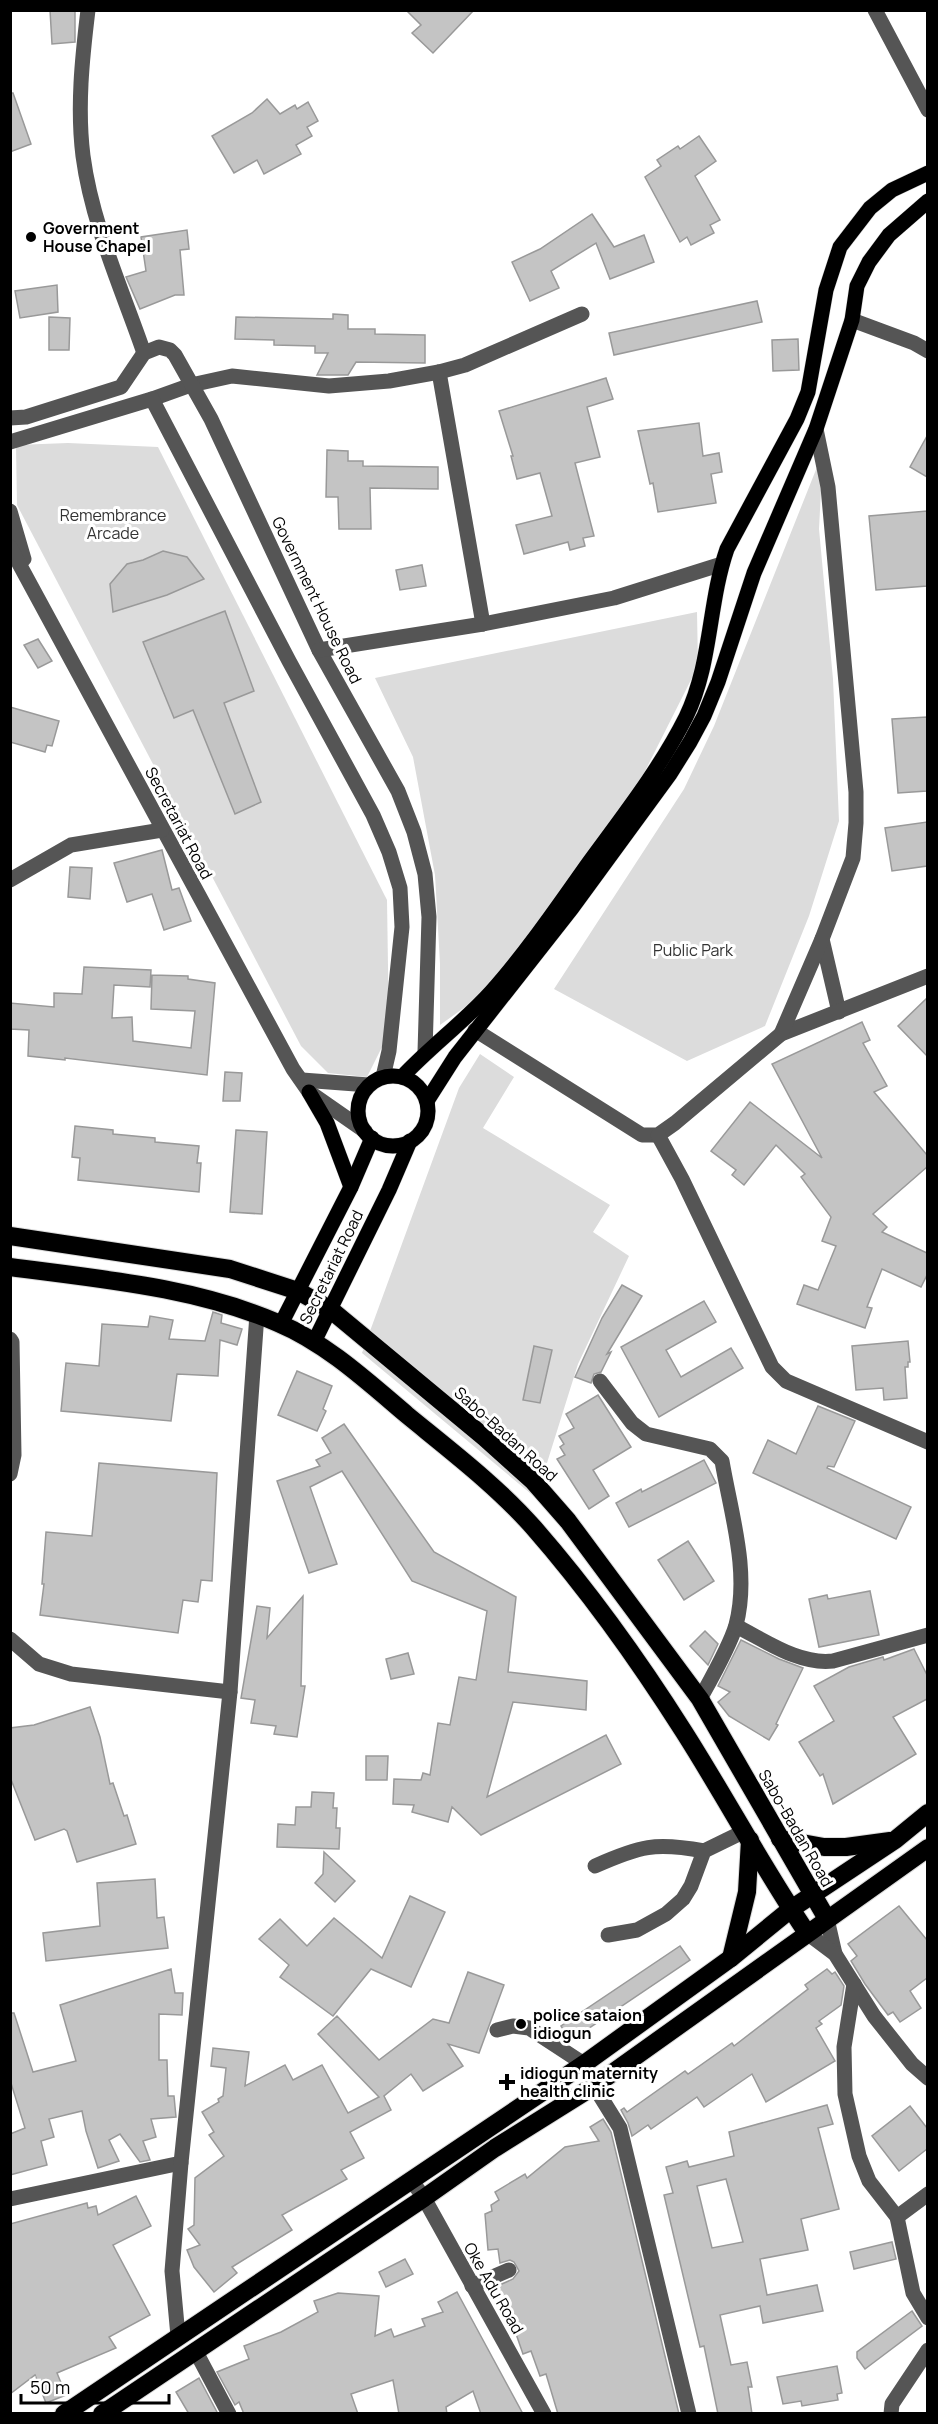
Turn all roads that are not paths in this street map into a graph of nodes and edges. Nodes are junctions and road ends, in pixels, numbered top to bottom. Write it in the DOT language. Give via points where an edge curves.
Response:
graph roads {
  1 [pos="88,10"];
  2 [pos="875,10"];
  3 [pos="927,110"];
  4 [pos="927,173"];
  5 [pos="927,201"];
  6 [pos="582,314"];
  7 [pos="852,320"];
  8 [pos="927,351"];
  9 [pos="144,353"];
  10 [pos="439,372"];
  11 [pos="191,385"];
  12 [pos="152,399"];
  13 [pos="10,418"];
  14 [pos="816,429"];
  15 [pos="10,442"];
  16 [pos="10,511"];
  17 [pos="10,547"];
  18 [pos="722,564"];
  19 [pos="29,579"];
  20 [pos="483,624"];
  21 [pos="319,650"];
  22 [pos="162,830"];
  23 [pos="10,880"];
  24 [pos="822,939"];
  25 [pos="927,976"];
  26 [pos="839,1012"];
  27 [pos="475,1030"];
  28 [pos="781,1034"];
  29 [pos="425,1052"];
  30 [pos="383,1077"];
  31 [pos="402,1077"];
  32 [pos="369,1085"];
  33 [pos="305,1086"];
  34 [pos="427,1101"];
  35 [pos="369,1135"];
  36 [pos="658,1135"];
  37 [pos="410,1142"];
  38 [pos="351,1187"];
  39 [pos="10,1236"];
  40 [pos="10,1267"];
  41 [pos="298,1291"];
  42 [pos="330,1310"];
  43 [pos="257,1314"];
  44 [pos="282,1324"];
  45 [pos="10,1340"];
  46 [pos="314,1342"];
  47 [pos="600,1382"];
  48 [pos="927,1442"];
  49 [pos="10,1474"];
  50 [pos="736,1626"];
  51 [pos="927,1635"];
  52 [pos="10,1639"];
  53 [pos="230,1692"];
  54 [pos="700,1699"];
  55 [pos="760,1807"];
  56 [pos="927,1813"];
  57 [pos="744,1830"];
  58 [pos="780,1839"];
  59 [pos="895,1840"];
  60 [pos="927,1848"];
  61 [pos="704,1851"];
  62 [pos="595,1866"];
  63 [pos="812,1896"];
  64 [pos="791,1909"];
  65 [pos="827,1918"];
  66 [pos="807,1933"];
  67 [pos="608,1935"];
  68 [pos="835,1954"];
  69 [pos="731,1958"];
  70 [pos="854,1984"];
  71 [pos="497,2030"];
  72 [pos="584,2064"];
  73 [pos="927,2078"];
  74 [pos="594,2086"];
  75 [pos="181,2163"];
  76 [pos="412,2181"];
  77 [pos="927,2194"];
  78 [pos="424,2198"];
  79 [pos="10,2199"];
  80 [pos="897,2217"];
  81 [pos="509,2270"];
  82 [pos="472,2286"];
  83 [pos="927,2318"];
  84 [pos="178,2336"];
  85 [pos="195,2350"];
  86 [pos="927,2350"];
  87 [pos="64,2414"];
  88 [pos="102,2414"];
  89 [pos="230,2414"];
  90 [pos="544,2414"];
  91 [pos="689,2414"];
  92 [pos="891,2414"];
  1 -- 9 [label="street" via="80,111 83,158 97,217"];
  2 -- 3 [label="street"];
  4 -- 18 [label="main road" via="892,190 870,208 840,247 826,290 808,392"];
  5 -- 7 [label="main road" via="889,235 869,261 858,286"];
  6 -- 10 [label="street" via="465,365"];
  7 -- 8 [label="street"];
  7 -- 14 [label="main road"];
  9 -- 11 [label="street, Government House Road" via="159,347 170,350"];
  9 -- 13 [label="street" via="121,387 26,417"];
  10 -- 11 [label="street" via="328,386 232,376"];
  10 -- 20 [label="street"];
  11 -- 12 [label="street"];
  11 -- 21 [label="street, Government House Road" via="211,419"];
  12 -- 15 [label="street"];
  12 -- 30 [label="street" via="389,852 400,888 402,927"];
  14 -- 24 [label="street" via="828,487 856,792 853,858"];
  14 -- 27 [label="main road" via="754,573 705,716 670,774 572,908"];
  16 -- 19 [label="street, Secretariat Road"];
  17 -- 19 [label="street, Secretariat Road"];
  18 -- 20 [label="street" via="614,598"];
  18 -- 29 [label="main road" via="709,644 696,692 660,761 491,992"];
  19 -- 22 [label="street, Secretariat Road"];
  20 -- 21 [label="street"];
  21 -- 29 [label="street, Government House Road" via="398,791 414,832 425,874 429,917"];
  22 -- 23 [label="street" via="71,845"];
  22 -- 33 [label="street, Secretariat Road"];
  24 -- 26 [label="street"];
  24 -- 28 [label="street"];
  25 -- 26 [label="street"];
  26 -- 28 [label="street"];
  27 -- 34 [label="main road"];
  27 -- 36 [label="street" via="642,1135"];
  28 -- 36 [label="street"];
  29 -- 31 [label="main road"];
  30 -- 31 [label="main road"];
  30 -- 32 [label="main road"];
  31 -- 34 [label="main road" via="417,1086"];
  32 -- 33 [label="street"];
  32 -- 35 [label="main road" via="358,1113"];
  33 -- 35 [label="street, Secretariat Road"];
  33 -- 38 [label="main road" via="327,1123"];
  34 -- 37 [label="main road" via="428,1119"];
  35 -- 37 [label="main road" via="391,1145"];
  35 -- 38 [label="main road, Secretariat Road"];
  36 -- 48 [label="street" via="771,1367 786,1381"];
  37 -- 42 [label="main road, Secretariat Road"];
  38 -- 41 [label="main road, Secretariat Road"];
  39 -- 41 [label="highway, Sabo-Badan Road" via="230,1269"];
  40 -- 43 [label="highway" via="131,1284 216,1301"];
  41 -- 42 [label="highway, Sabo-Badan Road"];
  41 -- 44 [label="main road, Secretariat Road"];
  42 -- 46 [label="main road, Secretariat Road"];
  42 -- 54 [label="highway, Sabo-Badan Road" via="533,1481"];
  43 -- 44 [label="highway"];
  43 -- 53 [label="street"];
  44 -- 46 [label="highway"];
  45 -- 49 [label="street" via="14,1455"];
  46 -- 57 [label="highway" via="499,1492 534,1528 652,1683"];
  47 -- 50 [label="street" via="632,1423 646,1434 710,1449 722,1461 740,1568"];
  50 -- 51 [label="street" via="819,1663"];
  50 -- 54 [label="street"];
  52 -- 53 [label="street" via="39,1664 71,1674"];
  53 -- 75 [label="street"];
  54 -- 55 [label="highway, Sabo-Badan Road"];
  55 -- 57 [label="highway"];
  55 -- 58 [label="highway, Sabo-Badan Road"];
  56 -- 59 [label="highway"];
  57 -- 61 [label="street"];
  57 -- 64 [label="highway"];
  57 -- 69 [label="highway" via="747,1892"];
  58 -- 59 [label="highway" via="846,1848"];
  58 -- 63 [label="highway, Sabo-Badan Road"];
  59 -- 63 [label="highway"];
  60 -- 65 [label="highway"];
  61 -- 62 [label="street" via="650,1846"];
  61 -- 67 [label="street" via="691,1886 666,1914 637,1930"];
  63 -- 64 [label="highway"];
  63 -- 65 [label="highway, Sabo-Badan Road"];
  64 -- 66 [label="highway"];
  64 -- 69 [label="highway"];
  65 -- 66 [label="highway"];
  65 -- 68 [label="street"];
  66 -- 68 [label="street"];
  66 -- 74 [label="highway"];
  68 -- 70 [label="street"];
  69 -- 72 [label="highway"];
  70 -- 73 [label="street" via="874,2016"];
  70 -- 80 [label="street" via="844,2047 845,2094 869,2181"];
  71 -- 72 [label="street" via="529,2028"];
  72 -- 76 [label="highway"];
  74 -- 78 [label="highway"];
  74 -- 91 [label="street" via="620,2128"];
  75 -- 79 [label="street"];
  75 -- 84 [label="street" via="172,2271"];
  76 -- 78 [label="street, Oke Adu Road"];
  76 -- 84 [label="highway"];
  77 -- 80 [label="street"];
  78 -- 82 [label="street, Oke Adu Road"];
  78 -- 85 [label="highway"];
  80 -- 83 [label="street" via="913,2293"];
  81 -- 82 [label="street"];
  82 -- 90 [label="street, Oke Adu Road"];
  84 -- 87 [label="highway"];
  85 -- 88 [label="highway"];
  85 -- 89 [label="street"];
  86 -- 92 [label="street" via="892,2404"];
}
